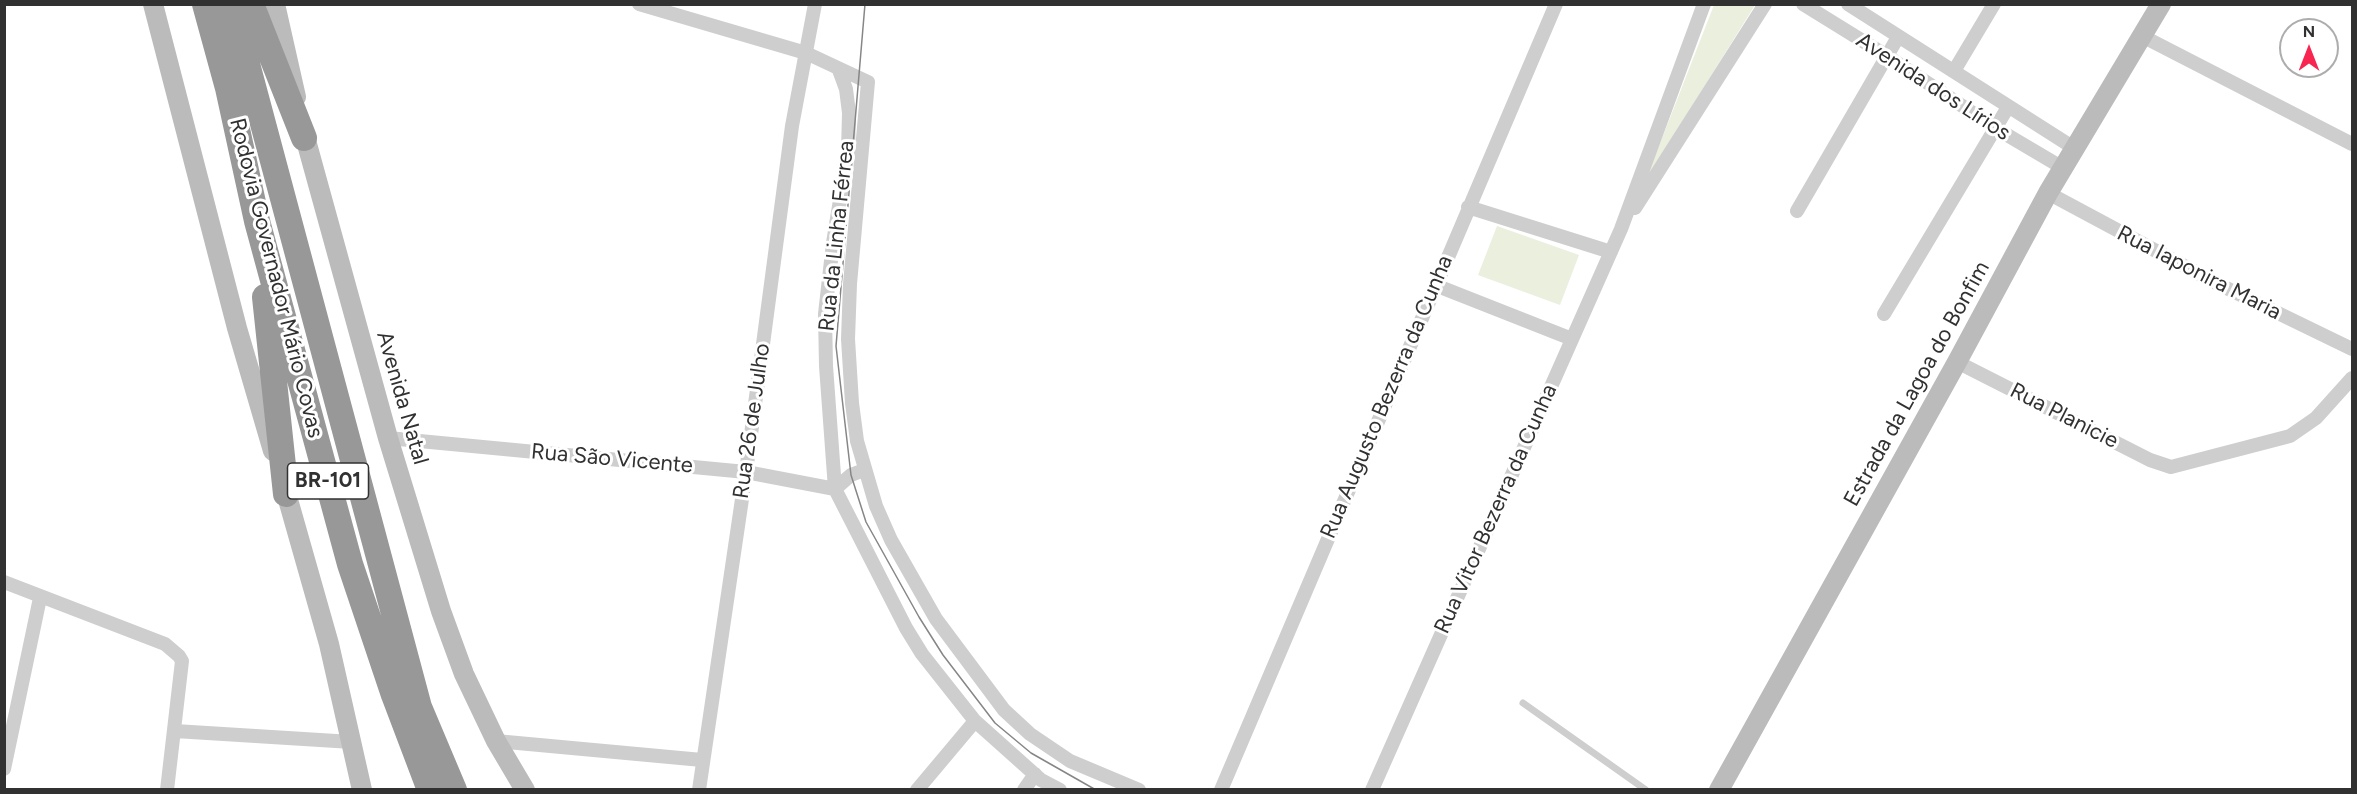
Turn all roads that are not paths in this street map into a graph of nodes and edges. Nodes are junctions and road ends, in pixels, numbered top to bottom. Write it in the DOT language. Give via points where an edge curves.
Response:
graph roads {
  1 [pos="153,4"];
  2 [pos="205,4"];
  3 [pos="231,4"];
  4 [pos="251,4"];
  5 [pos="275,4"];
  6 [pos="639,4"];
  7 [pos="815,4"];
  8 [pos="1556,4"];
  9 [pos="1704,4"];
  10 [pos="1765,4"];
  11 [pos="1803,4"];
  12 [pos="1848,4"];
  13 [pos="1994,4"];
  14 [pos="2162,4"];
  15 [pos="2142,36"];
  16 [pos="1898,38"];
  17 [pos="806,52"];
  18 [pos="1887,56"];
  19 [pos="839,70"];
  20 [pos="1954,71"];
  21 [pos="2008,107"];
  22 [pos="1996,129"];
  23 [pos="304,138"];
  24 [pos="2352,144"];
  25 [pos="2074,148"];
  26 [pos="2063,168"];
  27 [pos="2048,193"];
  28 [pos="1468,207"];
  29 [pos="1797,211"];
  30 [pos="257,220"];
  31 [pos="1621,229"];
  32 [pos="1611,252"];
  33 [pos="1435,285"];
  34 [pos="1884,314"];
  35 [pos="1572,339"];
  36 [pos="2352,349"];
  37 [pos="1958,363"];
  38 [pos="2352,378"];
  39 [pos="388,438"];
  40 [pos="864,470"];
  41 [pos="746,472"];
  42 [pos="835,489"];
  43 [pos="286,494"];
  44 [pos="4,582"];
  45 [pos="40,598"];
  46 [pos="1523,704"];
  47 [pos="975,721"];
  48 [pos="176,731"];
  49 [pos="496,741"];
  50 [pos="352,742"];
  51 [pos="702,760"];
  52 [pos="4,769"];
  53 [pos="357,769"];
  54 [pos="1038,777"];
  55 [pos="167,789"];
  56 [pos="354,789"];
  57 [pos="362,789"];
  58 [pos="430,789"];
  59 [pos="454,789"];
  60 [pos="525,789"];
  61 [pos="699,789"];
  62 [pos="918,789"];
  63 [pos="1024,789"];
  64 [pos="1060,789"];
  65 [pos="1138,789"];
  66 [pos="1221,789"];
  67 [pos="1372,789"];
  68 [pos="1646,789"];
  69 [pos="1719,789"];
  1 -- 43 [label="main road" via="237,328"];
  2 -- 30 [label="highway, Rodovia Governador Mário Covas / BR-101"];
  3 -- 59 [label="highway, Rodovia Governador Mário Covas / BR-101" via="419,707"];
  4 -- 23 [label="highway"];
  5 -- 23 [label="main road, Avenida Natal"];
  6 -- 17 [label="street"];
  7 -- 17 [label="street"];
  8 -- 28 [label="street, Rua Augusto Bezerra da Cunha"];
  9 -- 31 [label="street, Rua Vitor Bezerra da Cunha"];
  10 -- 31 [label="street, Rua Vitor Bezerra da Cunha"];
  11 -- 18 [label="street, Avenida dos Lírios"];
  12 -- 16 [label="street, Avenida dos Lírios"];
  13 -- 20 [label="street"];
  14 -- 15 [label="main road, Estrada da Lagoa do Bonfim"];
  15 -- 24 [label="street"];
  15 -- 25 [label="main road, Estrada da Lagoa do Bonfim"];
  16 -- 18 [label="street"];
  16 -- 20 [label="street, Avenida dos Lírios"];
  17 -- 19 [label="street"];
  17 -- 41 [label="street, Rua 26 de Julho" via="792,126"];
  18 -- 22 [label="street, Avenida dos Lírios"];
  18 -- 29 [label="street"];
  19 -- 40 [label="street" via="868,82 848,307 852,403"];
  19 -- 42 [label="street, Rua da Linha Férrea" via="849,113 848,151 825,314"];
  20 -- 21 [label="street, Avenida dos Lírios"];
  21 -- 22 [label="street"];
  21 -- 25 [label="street, Avenida dos Lírios"];
  22 -- 26 [label="street, Avenida dos Lírios"];
  22 -- 34 [label="street"];
  23 -- 39 [label="main road, Avenida Natal"];
  25 -- 26 [label="main road, Estrada da Lagoa do Bonfim"];
  26 -- 27 [label="main road, Estrada da Lagoa do Bonfim"];
  27 -- 36 [label="street, Rua Iaponira Maria" via="2204,277"];
  27 -- 37 [label="main road, Estrada da Lagoa do Bonfim"];
  28 -- 32 [label="street"];
  28 -- 33 [label="street, Rua Augusto Bezerra da Cunha"];
  30 -- 43 [label="highway"];
  30 -- 58 [label="highway, Rodovia Governador Mário Covas / BR-101" via="350,564"];
  31 -- 32 [label="street, Rua Vitor Bezerra da Cunha"];
  32 -- 35 [label="street, Rua Vitor Bezerra da Cunha"];
  33 -- 35 [label="street"];
  33 -- 66 [label="street, Rua Augusto Bezerra da Cunha"];
  35 -- 67 [label="street, Rua Vitor Bezerra da Cunha"];
  37 -- 38 [label="street, Rua Planicie" via="2171,467 2290,435 2316,418"];
  37 -- 69 [label="main road, Estrada da Lagoa do Bonfim"];
  39 -- 41 [label="street, Rua São Vicente"];
  39 -- 49 [label="main road, Avenida Natal" via="441,611 464,674"];
  40 -- 42 [label="street"];
  40 -- 65 [label="street" via="876,507 916,586 1004,710 1030,734 1070,761"];
  41 -- 42 [label="street, Rua São Vicente"];
  41 -- 51 [label="street, Rua 26 de Julho"];
  42 -- 47 [label="street, Rua da Linha Férrea" via="906,628"];
  43 -- 50 [label="main road"];
  44 -- 45 [label="street"];
  45 -- 48 [label="street" via="165,644 182,661"];
  45 -- 52 [label="street"];
  46 -- 68 [label="lane"];
  47 -- 54 [label="street, Rua da Linha Férrea"];
  47 -- 62 [label="street"];
  48 -- 50 [label="street"];
  48 -- 55 [label="street"];
  49 -- 51 [label="street"];
  49 -- 60 [label="main road, Avenida Natal"];
  50 -- 53 [label="main road"];
  51 -- 61 [label="street, Rua 26 de Julho"];
  53 -- 56 [label="main road"];
  53 -- 57 [label="main road"];
  54 -- 63 [label="street"];
  54 -- 64 [label="street, Rua da Linha Férrea"];
}
